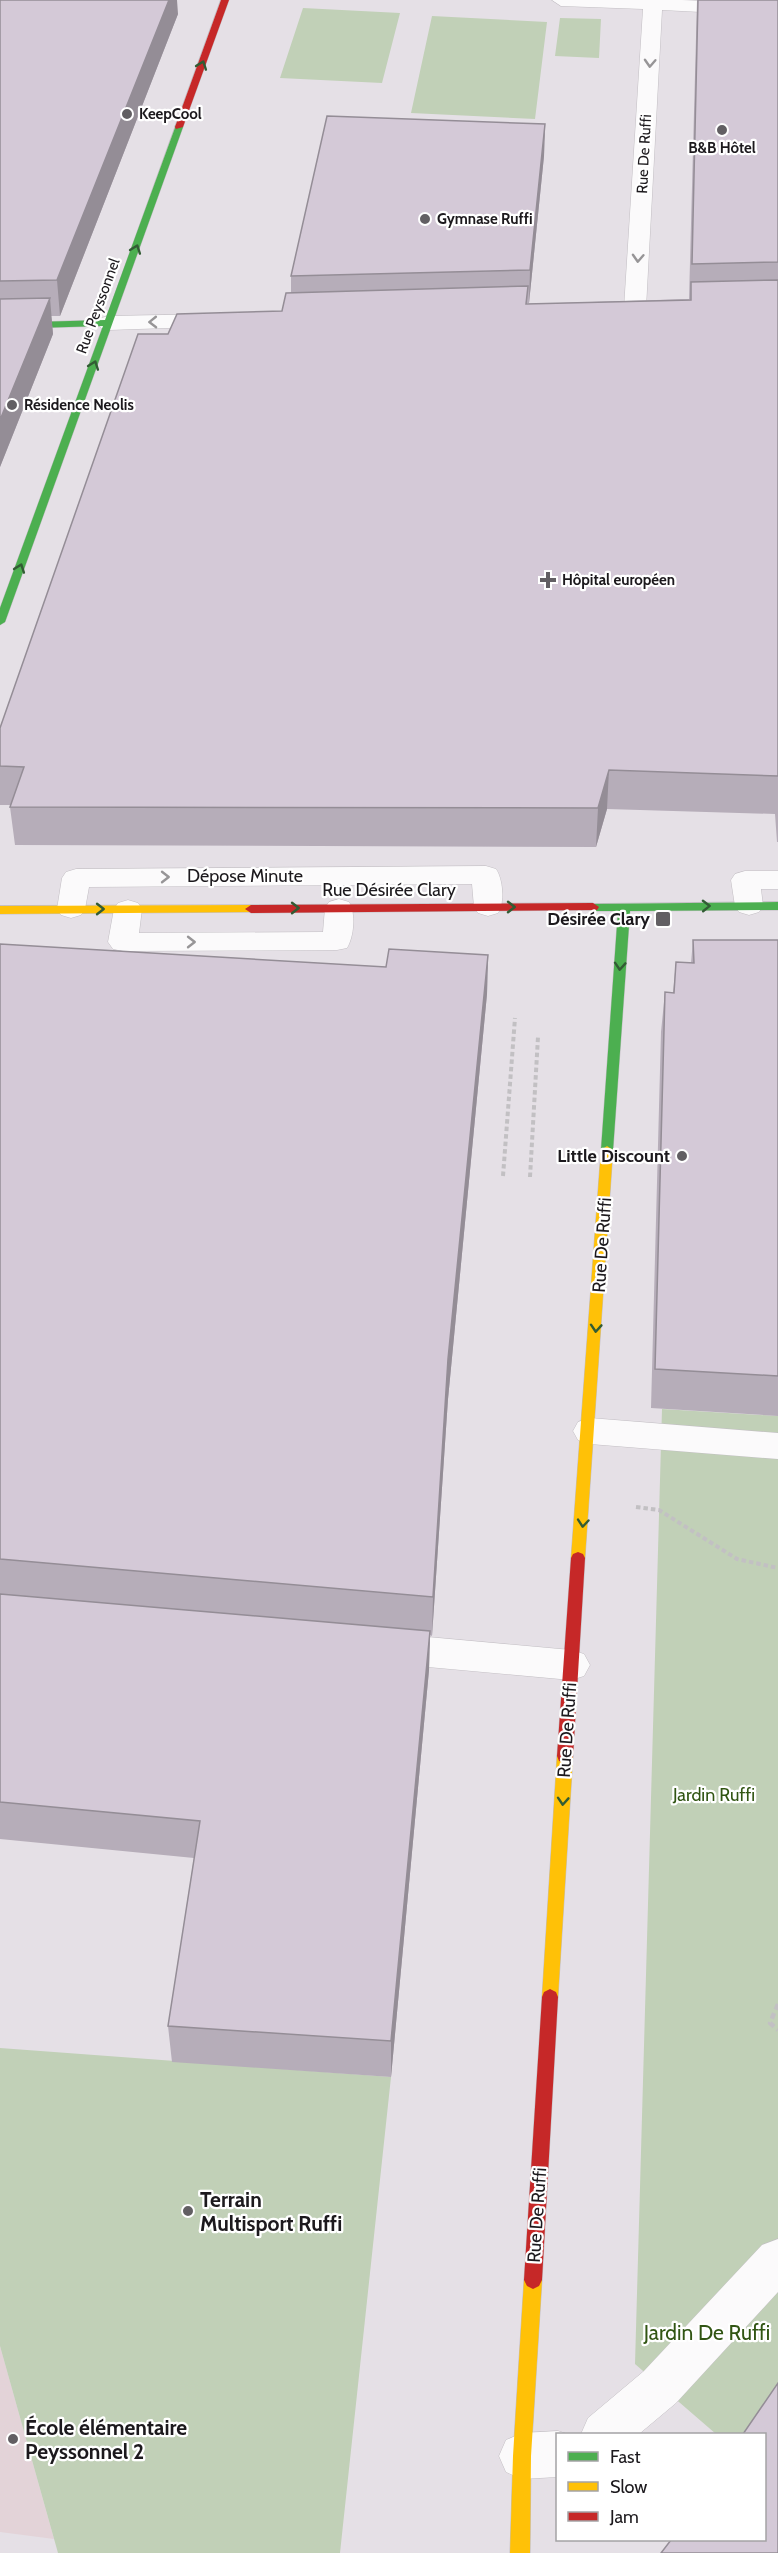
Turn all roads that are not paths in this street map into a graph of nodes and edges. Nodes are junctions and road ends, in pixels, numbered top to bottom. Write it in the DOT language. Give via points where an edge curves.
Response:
graph roads {
  1 [pos="225,0"];
  2 [pos="561,0"];
  3 [pos="653,2"];
  4 [pos="778,10"];
  5 [pos="659,307"];
  6 [pos="612,308"];
  7 [pos="635,308"];
  8 [pos="234,320"];
  9 [pos="109,324"];
  10 [pos="0,326"];
  11 [pos="0,622"];
  12 [pos="778,880"];
  13 [pos="749,906"];
  14 [pos="778,906"];
  15 [pos="488,907"];
  16 [pos="339,908"];
  17 [pos="624,908"];
  18 [pos="71,909"];
  19 [pos="128,909"];
  20 [pos="0,910"];
  21 [pos="590,1431"];
  22 [pos="778,1446"];
  23 [pos="356,1646"];
  24 [pos="571,1665"];
  25 [pos="778,2260"];
  26 [pos="604,2433"];
  27 [pos="540,2455"];
  28 [pos="520,2553"];
  9 -- 1 [label="street, Rue Peyssonnel, one-way"];
  2 -- 3 [label="street"];
  3 -- 4 [label="street"];
  3 -- 7 [label="street, Rue De Ruffi, one-way"];
  5 -- 7 [label="street"];
  6 -- 7 [label="street"];
  8 -- 9 [label="street, one-way"];
  9 -- 10 [label="street"];
  11 -- 9 [label="street, Rue Peyssonnel, one-way"];
  12 -- 13 [label="street" via="745,880"];
  13 -- 14 [label="street, Rue Désirée Clary"];
  17 -- 13 [label="street, Rue Désirée Clary, one-way"];
  15 -- 16 [label="street, Rue Désirée Clary"];
  15 -- 17 [label="street, Rue Désirée Clary, one-way"];
  18 -- 15 [label="street, Dépose Minute, one-way" via="75,878 486,875"];
  19 -- 16 [label="street, one-way" via="123,942 337,941"];
  17 -- 21 [label="street, Rue De Ruffi, one-way"];
  18 -- 19 [label="street, one-way"];
  18 -- 20 [label="street"];
  21 -- 22 [label="street"];
  21 -- 24 [label="street, Rue De Ruffi, one-way"];
  23 -- 24 [label="street"];
  24 -- 27 [label="street, Rue De Ruffi, one-way"];
  25 -- 26 [label="street" via="660,2387"];
  27 -- 28 [label="street, Rue De Ruffi"];
}
